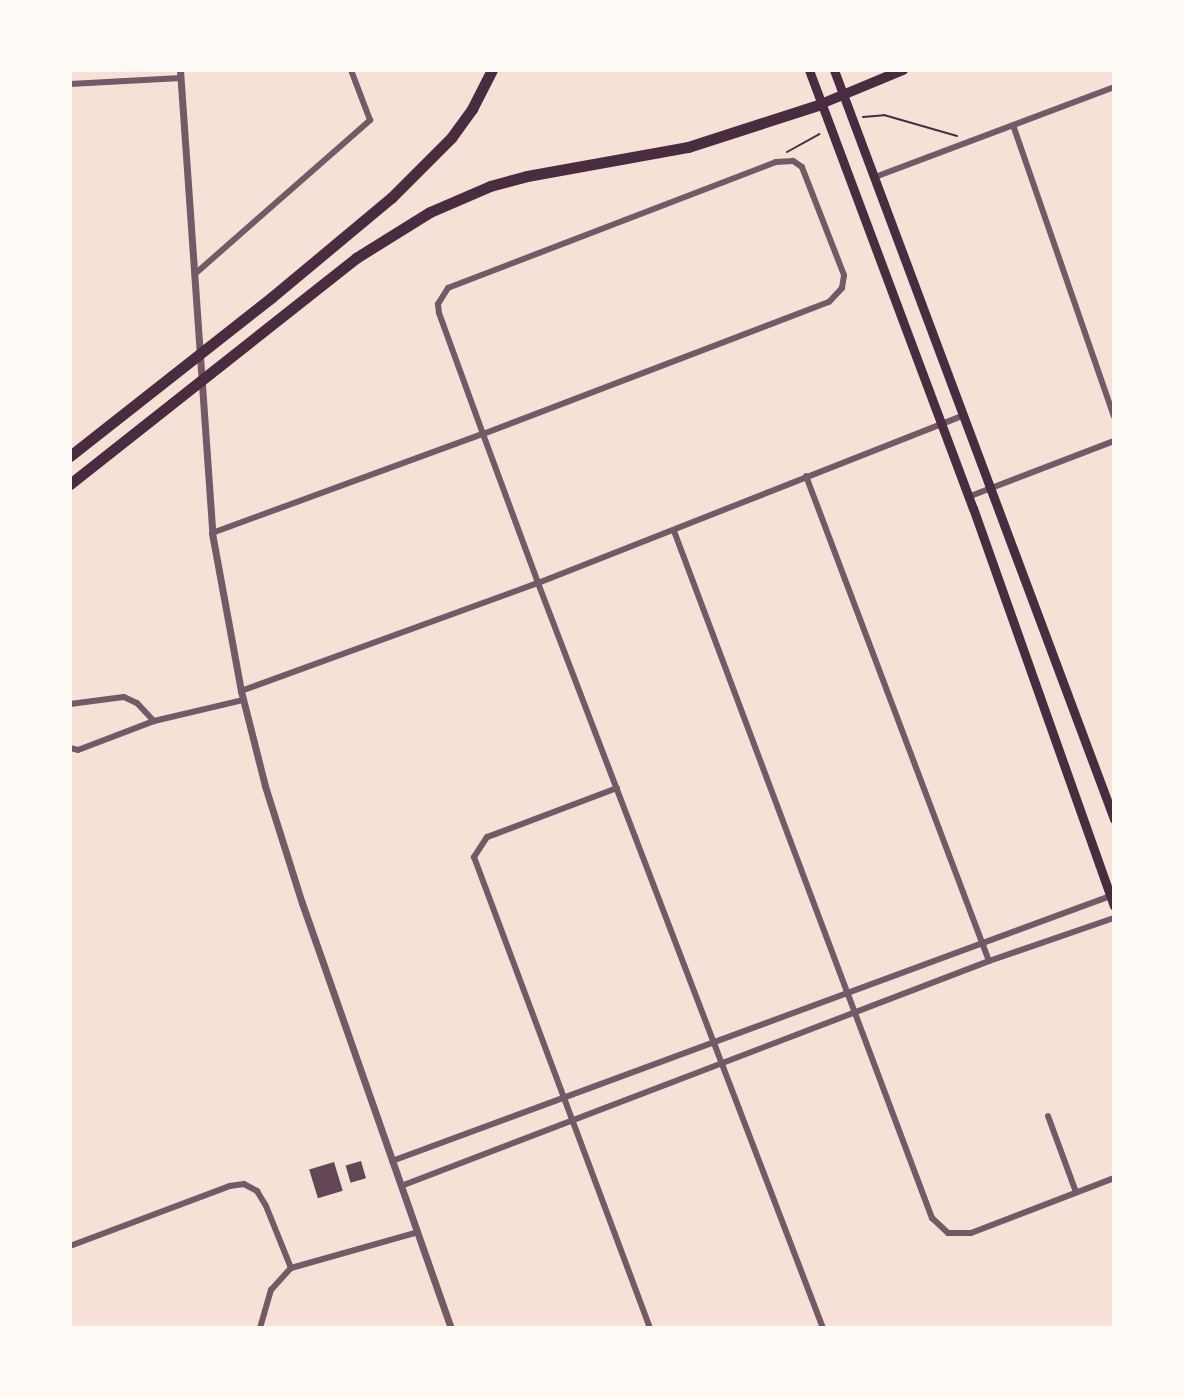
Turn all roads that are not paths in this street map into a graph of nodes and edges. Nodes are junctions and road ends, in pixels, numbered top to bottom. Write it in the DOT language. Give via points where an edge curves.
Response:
graph roads {
  1 [pos="351,70"];
  2 [pos="492,70"];
  3 [pos="809,70"];
  4 [pos="834,70"];
  5 [pos="903,70"];
  6 [pos="181,74"];
  7 [pos="70,84"];
  8 [pos="1114,87"];
  9 [pos="843,95"];
  10 [pos="821,104"];
  11 [pos="1013,125"];
  12 [pos="875,177"];
  13 [pos="196,273"];
  14 [pos="964,415"];
  15 [pos="1114,416"];
  16 [pos="941,424"];
  17 [pos="483,434"];
  18 [pos="1114,441"];
  19 [pos="70,456"];
  20 [pos="806,476"];
  21 [pos="70,484"];
  22 [pos="991,489"];
  23 [pos="968,497"];
  24 [pos="674,531"];
  25 [pos="212,533"];
  26 [pos="538,583"];
  27 [pos="242,695"];
  28 [pos="70,704"];
  29 [pos="154,721"];
  30 [pos="70,748"];
  31 [pos="617,788"];
  32 [pos="1114,819"];
  33 [pos="1113,899"];
  34 [pos="1114,918"];
  35 [pos="981,942"];
  36 [pos="989,961"];
  37 [pos="847,994"];
  38 [pos="855,1014"];
  39 [pos="713,1043"];
  40 [pos="722,1066"];
  41 [pos="563,1100"];
  42 [pos="1048,1116"];
  43 [pos="571,1123"];
  44 [pos="392,1161"];
  45 [pos="1114,1178"];
  46 [pos="401,1186"];
  47 [pos="1076,1192"];
  48 [pos="418,1232"];
  49 [pos="70,1246"];
  50 [pos="291,1268"];
  51 [pos="260,1328"];
  52 [pos="451,1328"];
  53 [pos="650,1328"];
  54 [pos="823,1328"];
  1 -- 13 [label="street" via="370,120"];
  2 -- 19 [label="highway" via="462,122 409,181"];
  3 -- 10 [label="main road"];
  4 -- 9 [label="main road"];
  5 -- 9 [label="highway"];
  6 -- 7 [label="street"];
  6 -- 13 [label="street"];
  8 -- 11 [label="street"];
  9 -- 10 [label="highway"];
  9 -- 12 [label="main road"];
  10 -- 16 [label="main road"];
  10 -- 21 [label="highway" via="698,145 527,176 450,202 373,246"];
  11 -- 12 [label="street"];
  11 -- 15 [label="street"];
  12 -- 14 [label="main road"];
  13 -- 25 [label="street"];
  14 -- 16 [label="street"];
  14 -- 22 [label="main road"];
  16 -- 20 [label="street"];
  16 -- 23 [label="main road"];
  17 -- 17 [label="street" via="834,298 844,275 806,173 797,163 776,162 448,288 440,295 439,313"];
  17 -- 25 [label="street"];
  17 -- 26 [label="street"];
  18 -- 22 [label="street"];
  20 -- 24 [label="street"];
  20 -- 35 [label="street"];
  22 -- 23 [label="street"];
  22 -- 32 [label="main road"];
  23 -- 33 [label="main road"];
  24 -- 26 [label="street"];
  24 -- 37 [label="street"];
  25 -- 27 [label="street"];
  26 -- 27 [label="street"];
  26 -- 31 [label="street"];
  27 -- 29 [label="street"];
  27 -- 44 [label="street" via="302,903"];
  28 -- 29 [label="street" via="124,697"];
  29 -- 30 [label="street" via="78,750"];
  31 -- 39 [label="street"];
  31 -- 41 [label="street" via="487,837 474,857"];
  33 -- 35 [label="street"];
  34 -- 36 [label="street"];
  35 -- 36 [label="street"];
  35 -- 37 [label="street"];
  36 -- 38 [label="street"];
  37 -- 38 [label="street"];
  37 -- 39 [label="street"];
  38 -- 40 [label="street"];
  38 -- 47 [label="street" via="932,1218 948,1233 971,1233"];
  39 -- 40 [label="street"];
  39 -- 41 [label="street"];
  40 -- 43 [label="street"];
  40 -- 54 [label="street"];
  41 -- 43 [label="street"];
  41 -- 44 [label="street"];
  42 -- 47 [label="street"];
  43 -- 46 [label="street"];
  43 -- 53 [label="street"];
  44 -- 46 [label="street"];
  45 -- 47 [label="street"];
  46 -- 48 [label="street"];
  48 -- 50 [label="street"];
  48 -- 52 [label="street"];
  49 -- 50 [label="street" via="244,1184 257,1191 266,1206"];
  50 -- 51 [label="street" via="271,1290"];
}
